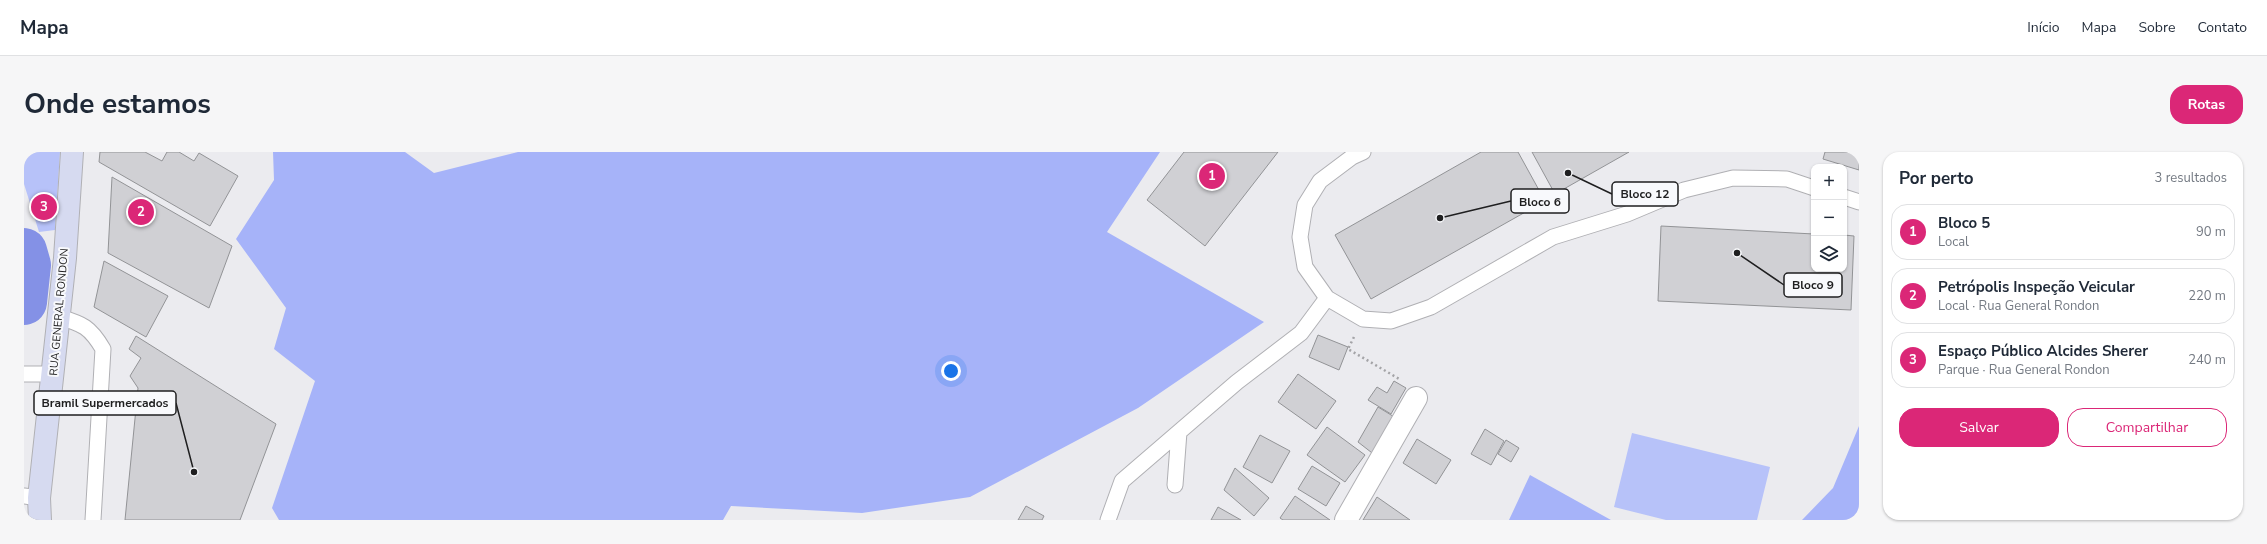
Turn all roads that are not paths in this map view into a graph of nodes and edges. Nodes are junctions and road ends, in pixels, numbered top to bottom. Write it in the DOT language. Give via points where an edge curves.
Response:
graph roads {
  1 [pos="72,152"];
  2 [pos="1363,152"];
  3 [pos="1811,187"];
  4 [pos="1847,198"];
  5 [pos="1859,202"];
  6 [pos="1327,298"];
  7 [pos="59,317"];
  8 [pos="24,374"];
  9 [pos="52,374"];
  10 [pos="1410,390"];
  11 [pos="1179,432"];
  12 [pos="1175,485"];
  13 [pos="32,497"];
  14 [pos="40,520"];
  15 [pos="93,520"];
  16 [pos="1108,520"];
  17 [pos="1346,520"];
  1 -- 7 [label="main road, RUA GENERAL RONDON"];
  2 -- 6 [label="lane" via="1352,157 1320,181 1304,205 1300,237 1305,267"];
  3 -- 6 [label="lane" via="1787,179 1733,178 1684,190 1627,214 1553,237 1431,307 1392,321 1363,319"];
  4 -- 5 [label="lane"];
  6 -- 11 [label="lane" via="1301,333 1237,382"];
  7 -- 9 [label="main road, RUA GENERAL RONDON"];
  7 -- 15 [label="lane" via="92,331 103,349"];
  8 -- 9 [label="lane"];
  9 -- 13 [label="main road, RUA GENERAL RONDON"];
  10 -- 17 [label="street"];
  11 -- 12 [label="lane"];
  11 -- 16 [label="lane" via="1122,481"];
  13 -- 14 [label="main road, RUA GENERAL RONDON"];
}
